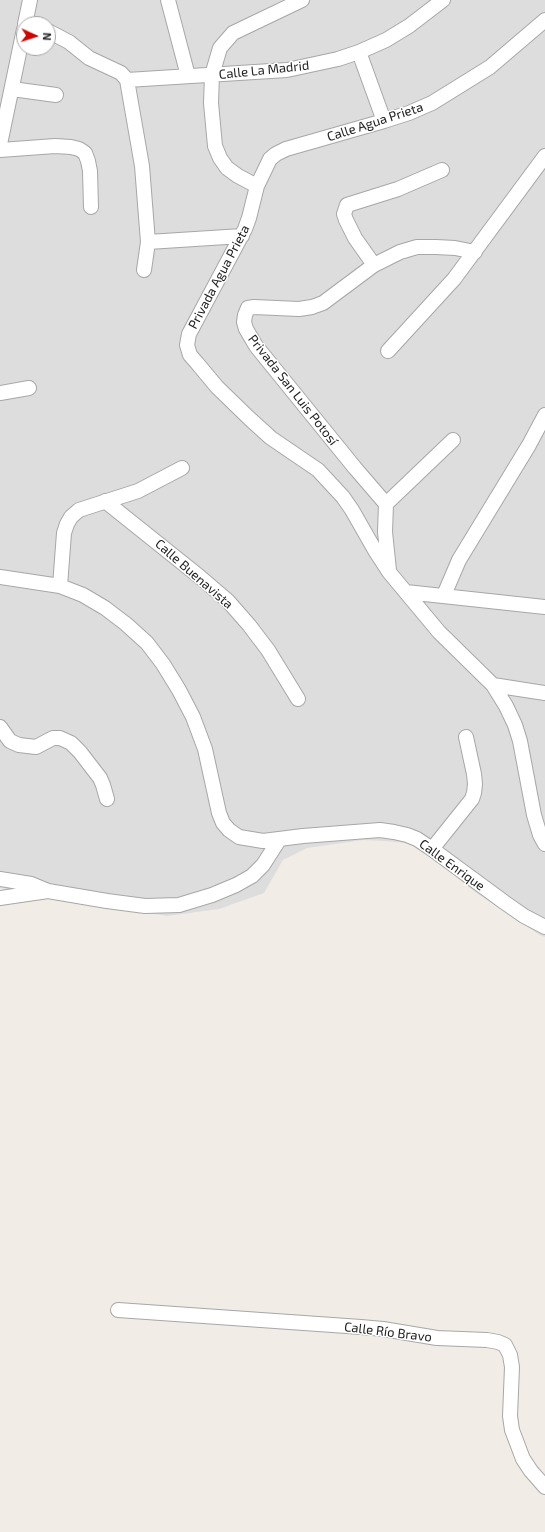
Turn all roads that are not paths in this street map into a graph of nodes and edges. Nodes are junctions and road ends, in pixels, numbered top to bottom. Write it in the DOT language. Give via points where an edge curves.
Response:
graph roads {
  1 [pos="30,0"];
  2 [pos="168,0"];
  3 [pos="302,0"];
  4 [pos="443,0"];
  5 [pos="27,16"];
  6 [pos="545,20"];
  7 [pos="56,35"];
  8 [pos="360,52"];
  9 [pos="19,56"];
  10 [pos="212,75"];
  11 [pos="188,76"];
  12 [pos="127,80"];
  13 [pos="12,89"];
  14 [pos="56,95"];
  15 [pos="384,121"];
  16 [pos="0,144"];
  17 [pos="0,150"];
  18 [pos="276,154"];
  19 [pos="545,156"];
  20 [pos="442,170"];
  21 [pos="257,186"];
  22 [pos="91,207"];
  23 [pos="242,236"];
  24 [pos="148,242"];
  25 [pos="475,252"];
  26 [pos="374,265"];
  27 [pos="144,270"];
  28 [pos="388,351"];
  29 [pos="29,388"];
  30 [pos="0,393"];
  31 [pos="544,418"];
  32 [pos="453,440"];
  33 [pos="182,468"];
  34 [pos="105,501"];
  35 [pos="386,504"];
  36 [pos="389,572"];
  37 [pos="0,577"];
  38 [pos="60,586"];
  39 [pos="406,592"];
  40 [pos="444,595"];
  41 [pos="545,607"];
  42 [pos="493,684"];
  43 [pos="545,693"];
  44 [pos="298,699"];
  45 [pos="0,727"];
  46 [pos="466,737"];
  47 [pos="107,799"];
  48 [pos="279,840"];
  49 [pos="545,844"];
  50 [pos="432,849"];
  51 [pos="0,879"];
  52 [pos="48,891"];
  53 [pos="0,898"];
  54 [pos="545,927"];
  55 [pos="118,1310"];
  56 [pos="545,1487"];
  1 -- 5 [label="street"];
  2 -- 11 [label="street"];
  3 -- 10 [label="street" via="233,33 220,48"];
  4 -- 8 [label="street, Calle La Madrid" via="386,40"];
  6 -- 15 [label="street, Calle Agua Prieta" via="490,67 455,90 432,103"];
  7 -- 12 [label="street" via="89,58 121,73"];
  8 -- 10 [label="street, Calle La Madrid" via="288,70"];
  8 -- 15 [label="street"];
  9 -- 13 [label="street"];
  10 -- 11 [label="street, Calle La Madrid"];
  10 -- 21 [label="street" via="211,103 215,146 227,168"];
  11 -- 12 [label="street, Calle La Madrid"];
  12 -- 24 [label="street" via="142,166"];
  13 -- 14 [label="street"];
  13 -- 16 [label="street"];
  15 -- 18 [label="street, Calle Agua Prieta"];
  17 -- 22 [label="street" via="55,146 79,149 88,161"];
  18 -- 21 [label="street, Privada Agua Prieta" via="270,158"];
  19 -- 25 [label="street"];
  20 -- 26 [label="street" via="398,189 347,205 344,214 346,220"];
  21 -- 23 [label="street, Privada Agua Prieta"];
  23 -- 24 [label="street"];
  23 -- 36 [label="street, Privada Agua Prieta" via="189,334 187,345 190,355 270,438 318,470 352,510"];
  24 -- 27 [label="street"];
  25 -- 26 [label="street, Privada San Luis Potosí" via="455,248 417,248 400,252"];
  25 -- 28 [label="street" via="454,279"];
  26 -- 35 [label="street, Privada San Luis Potosí" via="323,303 298,309 248,308 244,322 250,336 277,373"];
  29 -- 30 [label="street"];
  31 -- 40 [label="street" via="463,554"];
  32 -- 35 [label="street"];
  33 -- 34 [label="street" via="138,491"];
  34 -- 38 [label="street" via="79,510 67,524"];
  34 -- 44 [label="street, Calle Buenavista" via="228,601 268,650"];
  35 -- 36 [label="street"];
  36 -- 39 [label="street"];
  37 -- 38 [label="street, Calle Enrique"];
  38 -- 48 [label="street, Calle Enrique" via="83,595 105,608 147,643 163,664 193,717 205,749 219,813 229,830 239,837 251,840"];
  39 -- 40 [label="street"];
  39 -- 42 [label="street" via="439,632"];
  40 -- 41 [label="street"];
  42 -- 43 [label="street"];
  42 -- 49 [label="street" via="515,725 534,815"];
  45 -- 47 [label="street" via="10,741 19,745 36,747 53,738 71,743 100,778"];
  46 -- 50 [label="street" via="476,784 474,793"];
  48 -- 50 [label="street, Calle Enrique" via="380,830 417,839"];
  48 -- 52 [label="street" via="263,865 252,876 212,895 179,905 145,906"];
  50 -- 54 [label="street, Calle Enrique" via="524,916"];
  51 -- 52 [label="street" via="31,884"];
  52 -- 53 [label="street"];
  55 -- 56 [label="street, Calle Río Bravo" via="361,1327 437,1338 498,1342 505,1345 511,1360 512,1430 523,1459"];
}
